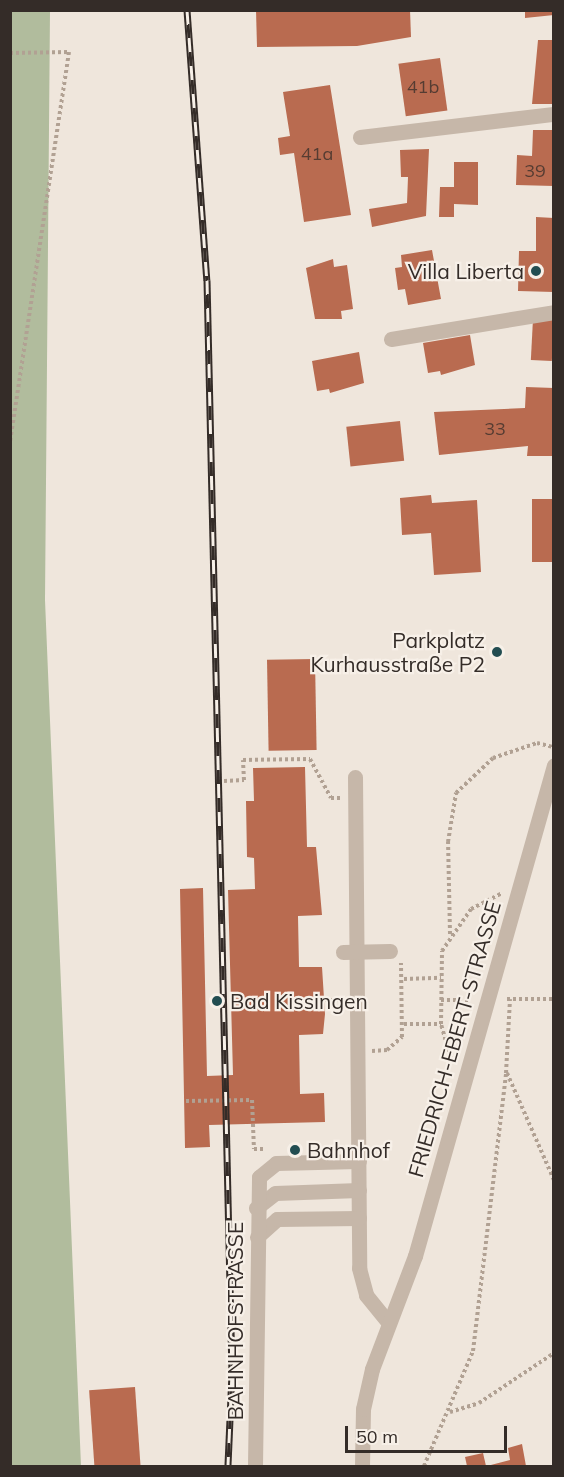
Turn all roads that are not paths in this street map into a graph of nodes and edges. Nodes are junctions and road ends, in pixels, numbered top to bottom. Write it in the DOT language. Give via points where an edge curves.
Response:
graph roads {
  1 [pos="554,114"];
  2 [pos="360,137"];
  3 [pos="554,312"];
  4 [pos="391,339"];
  5 [pos="554,765"];
  6 [pos="355,777"];
  7 [pos="390,951"];
  8 [pos="351,952"];
  9 [pos="359,1161"];
  10 [pos="359,1190"];
  11 [pos="256,1208"];
  12 [pos="359,1218"];
  13 [pos="257,1237"];
  14 [pos="387,1321"];
  15 [pos="255,1467"];
  16 [pos="362,1467"];
  1 -- 2 [label="street"];
  3 -- 4 [label="street"];
  5 -- 14 [label="street, FRIEDRICH-EBERT-STRASSE" via="415,1256"];
  6 -- 8 [label="street"];
  7 -- 8 [label="street"];
  8 -- 9 [label="street" via="360,1051 353,1094"];
  9 -- 10 [label="street"];
  9 -- 11 [label="street, BAHNHOFSTRASSE" via="276,1163 259,1177"];
  10 -- 11 [label="street" via="275,1193"];
  10 -- 12 [label="street"];
  11 -- 13 [label="street, BAHNHOFSTRASSE"];
  12 -- 13 [label="street" via="277,1219"];
  12 -- 14 [label="street" via="366,1295"];
  13 -- 15 [label="street, BAHNHOFSTRASSE"];
  14 -- 16 [label="street" via="356,1440"];
}
